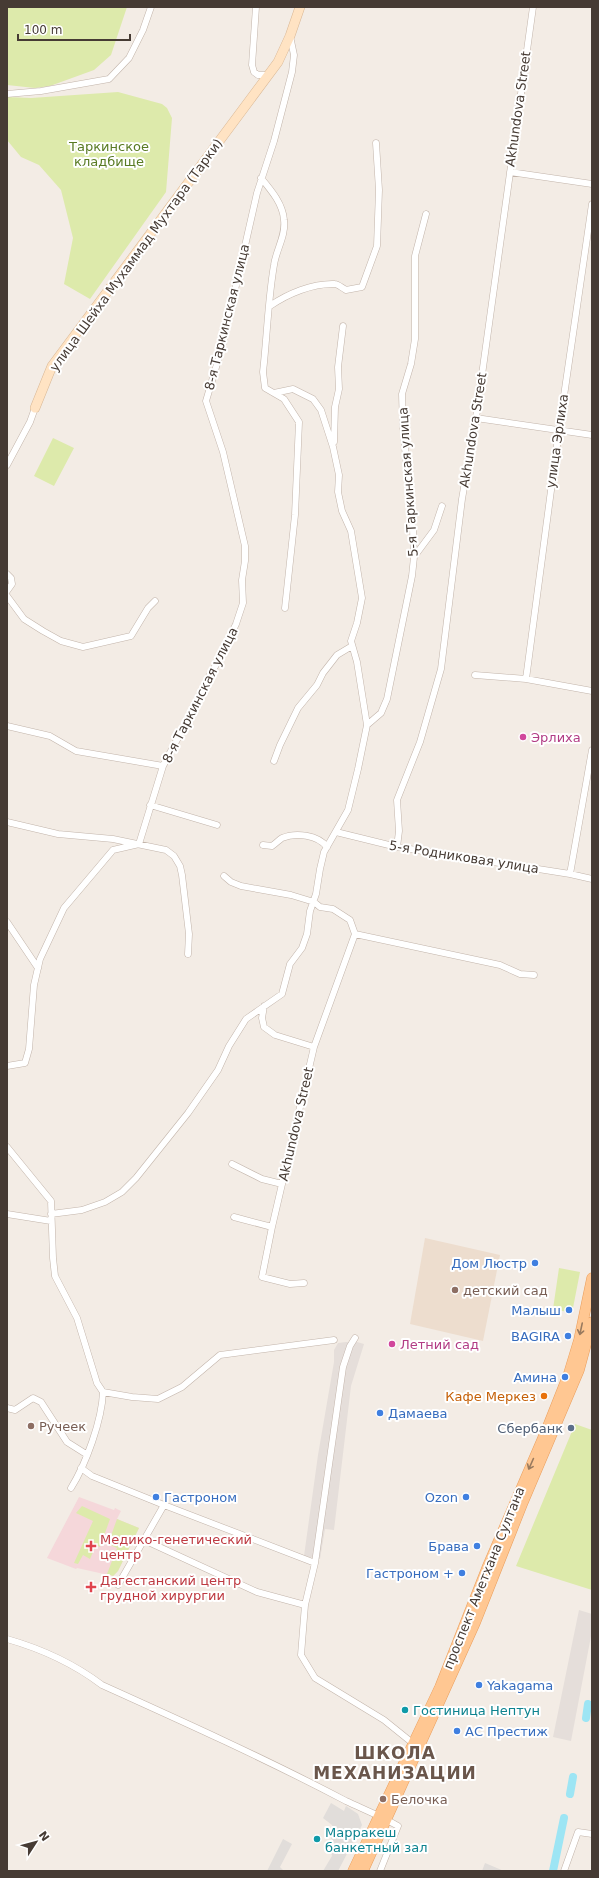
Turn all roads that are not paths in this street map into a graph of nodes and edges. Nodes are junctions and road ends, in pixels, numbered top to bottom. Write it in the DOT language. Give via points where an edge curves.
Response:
graph roads {
  1 [pos="151,7"];
  2 [pos="256,7"];
  3 [pos="300,7"];
  4 [pos="533,7"];
  5 [pos="290,36"];
  6 [pos="269,75"];
  7 [pos="7,94"];
  8 [pos="376,142"];
  9 [pos="510,172"];
  10 [pos="261,178"];
  11 [pos="592,184"];
  12 [pos="592,204"];
  13 [pos="426,214"];
  14 [pos="270,306"];
  15 [pos="342,326"];
  16 [pos="274,394"];
  17 [pos="35,408"];
  18 [pos="476,418"];
  19 [pos="559,430"];
  20 [pos="592,435"];
  21 [pos="333,447"];
  22 [pos="7,465"];
  23 [pos="442,506"];
  24 [pos="414,557"];
  25 [pos="7,574"];
  26 [pos="7,591"];
  27 [pos="7,596"];
  28 [pos="155,601"];
  29 [pos="285,608"];
  30 [pos="352,646"];
  31 [pos="475,675"];
  32 [pos="526,679"];
  33 [pos="592,691"];
  34 [pos="367,725"];
  35 [pos="7,726"];
  36 [pos="592,750"];
  37 [pos="274,761"];
  38 [pos="163,766"];
  39 [pos="150,805"];
  40 [pos="7,822"];
  41 [pos="217,825"];
  42 [pos="336,832"];
  43 [pos="139,844"];
  44 [pos="263,845"];
  45 [pos="327,847"];
  46 [pos="397,847"];
  47 [pos="570,874"];
  48 [pos="224,876"];
  49 [pos="592,880"];
  50 [pos="314,902"];
  51 [pos="7,922"];
  52 [pos="355,934"];
  53 [pos="188,954"];
  54 [pos="38,968"];
  55 [pos="534,976"];
  56 [pos="264,1006"];
  57 [pos="314,1047"];
  58 [pos="7,1066"];
  59 [pos="7,1147"];
  60 [pos="232,1164"];
  61 [pos="282,1184"];
  62 [pos="7,1214"];
  63 [pos="51,1214"];
  64 [pos="234,1217"];
  65 [pos="52,1221"];
  66 [pos="272,1227"];
  67 [pos="592,1278"];
  68 [pos="304,1283"];
  69 [pos="592,1322"];
  70 [pos="355,1338"];
  71 [pos="334,1340"];
  72 [pos="103,1392"];
  73 [pos="7,1408"];
  74 [pos="86,1454"];
  75 [pos="80,1468"];
  76 [pos="71,1488"];
  77 [pos="164,1505"];
  78 [pos="144,1540"];
  79 [pos="315,1563"];
  80 [pos="118,1586"];
  81 [pos="305,1605"];
  82 [pos="7,1639"];
  83 [pos="416,1746"];
  84 [pos="384,1817"];
  85 [pos="592,1834"];
  86 [pos="353,1871"];
  87 [pos="363,1871"];
  88 [pos="380,1871"];
  89 [pos="564,1871"];
  1 -- 7 [label="street" via="129,58 109,79"];
  2 -- 6 [label="street" via="252,65 258,75"];
  3 -- 5 [label="street, улица Шейха Мухаммад Мухтара (Тарки)"];
  4 -- 9 [label="street, Akhundova Street"];
  5 -- 6 [label="street, улица Шейха Мухаммад Мухтара (Тарки)"];
  5 -- 10 [label="street, 8-я Таркинская улица" via="294,55 292,72 274,141"];
  6 -- 17 [label="street, улица Шейха Мухаммад Мухтара (Тарки)" via="52,366"];
  8 -- 14 [label="street" via="379,190 377,246 362,287 346,290 336,284 307,288 282,297"];
  9 -- 11 [label="street"];
  9 -- 18 [label="street, Akhundova Street"];
  10 -- 14 [label="street" via="283,211 284,222 283,236 274,263"];
  10 -- 38 [label="street, 8-я Таркинская улица" via="222,347 206,401 223,452 245,546 243,603 219,660"];
  12 -- 19 [label="street, улица Эрлиха"];
  13 -- 24 [label="street, 5-я Таркинская улица" via="415,256 415,340 402,394"];
  14 -- 16 [label="street" via="263,372 265,388"];
  15 -- 21 [label="street"];
  16 -- 21 [label="street" via="293,389 313,399 321,410"];
  16 -- 29 [label="street" via="284,399 300,422 295,515"];
  17 -- 22 [label="street, улица Шейха Мухаммад Мухтара (Тарки)"];
  18 -- 19 [label="street"];
  18 -- 46 [label="street, Akhundova Street" via="462,499 441,669 420,742 397,800"];
  19 -- 20 [label="street"];
  19 -- 32 [label="street, улица Эрлиха"];
  21 -- 30 [label="street" via="339,475 338,492 342,511 351,531 362,598"];
  23 -- 24 [label="street" via="434,530"];
  24 -- 34 [label="street, 5-я Таркинская улица" via="407,605 387,699 381,713"];
  25 -- 26 [label="street" via="12,584"];
  27 -- 28 [label="street" via="24,619 62,641 83,647 131,636"];
  30 -- 34 [label="street" via="358,662"];
  30 -- 37 [label="street" via="337,655 298,708"];
  31 -- 32 [label="street"];
  32 -- 33 [label="street"];
  34 -- 42 [label="street" via="348,810"];
  35 -- 38 [label="street" via="50,736 76,751"];
  36 -- 47 [label="street"];
  38 -- 39 [label="street, 8-я Таркинская улица"];
  39 -- 41 [label="street"];
  39 -- 43 [label="street, 8-я Таркинская улица"];
  40 -- 43 [label="street" via="58,834"];
  42 -- 45 [label="street"];
  42 -- 46 [label="street, 5-я Родниковая улица"];
  43 -- 53 [label="street" via="166,850 174,856 180,866 189,934"];
  43 -- 54 [label="street" via="113,850 64,908"];
  44 -- 45 [label="street" via="272,846 283,838 298,836 316,837"];
  45 -- 50 [label="street"];
  46 -- 47 [label="street, 5-я Родниковая улица"];
  47 -- 49 [label="street, 5-я Родниковая улица"];
  48 -- 50 [label="street" via="241,886"];
  50 -- 52 [label="street" via="320,907 333,909 350,920"];
  50 -- 56 [label="street" via="310,910 307,934 302,948 290,964 282,994"];
  51 -- 54 [label="street"];
  52 -- 55 [label="street" via="500,965 520,974"];
  52 -- 57 [label="street, Akhundova Street"];
  54 -- 58 [label="street" via="34,985 29,1049 25,1063"];
  56 -- 57 [label="street" via="264,1027 274,1035"];
  56 -- 63 [label="street" via="246,1019 218,1070 188,1113 122,1192 105,1202 82,1210"];
  57 -- 61 [label="street, Akhundova Street"];
  59 -- 63 [label="street" via="51,1201"];
  60 -- 61 [label="street" via="262,1179"];
  61 -- 66 [label="street, Akhundova Street"];
  62 -- 65 [label="street"];
  63 -- 65 [label="street"];
  64 -- 66 [label="street"];
  65 -- 72 [label="street" via="55,1276 77,1318 97,1383"];
  66 -- 68 [label="street, Akhundova Street" via="262,1278 290,1284"];
  67 -- 83 [label="main road, проспект Аметхана Султана, one-way" via="569,1373"];
  69 -- 83 [label="main road" via="579,1370 475,1623"];
  70 -- 79 [label="street" via="343,1367"];
  71 -- 72 [label="street" via="220,1355 182,1387 158,1399"];
  72 -- 74 [label="street" via="103,1406"];
  73 -- 74 [label="street" via="15,1410 33,1398 41,1402 67,1442"];
  74 -- 75 [label="street"];
  75 -- 76 [label="street"];
  75 -- 77 [label="street" via="92,1476"];
  77 -- 78 [label="street"];
  77 -- 79 [label="street"];
  78 -- 80 [label="street"];
  78 -- 81 [label="street" via="257,1592"];
  79 -- 81 [label="street"];
  81 -- 83 [label="street" via="301,1655 315,1678 384,1720"];
  82 -- 84 [label="street" via="55,1656 102,1685"];
  83 -- 84 [label="main road, проспект Аметхана Султана"];
  84 -- 86 [label="main road, проспект Аметхана Султана"];
  84 -- 87 [label="main road"];
  84 -- 88 [label="street" via="398,1826"];
  85 -- 89 [label="street" via="578,1832"];
}
